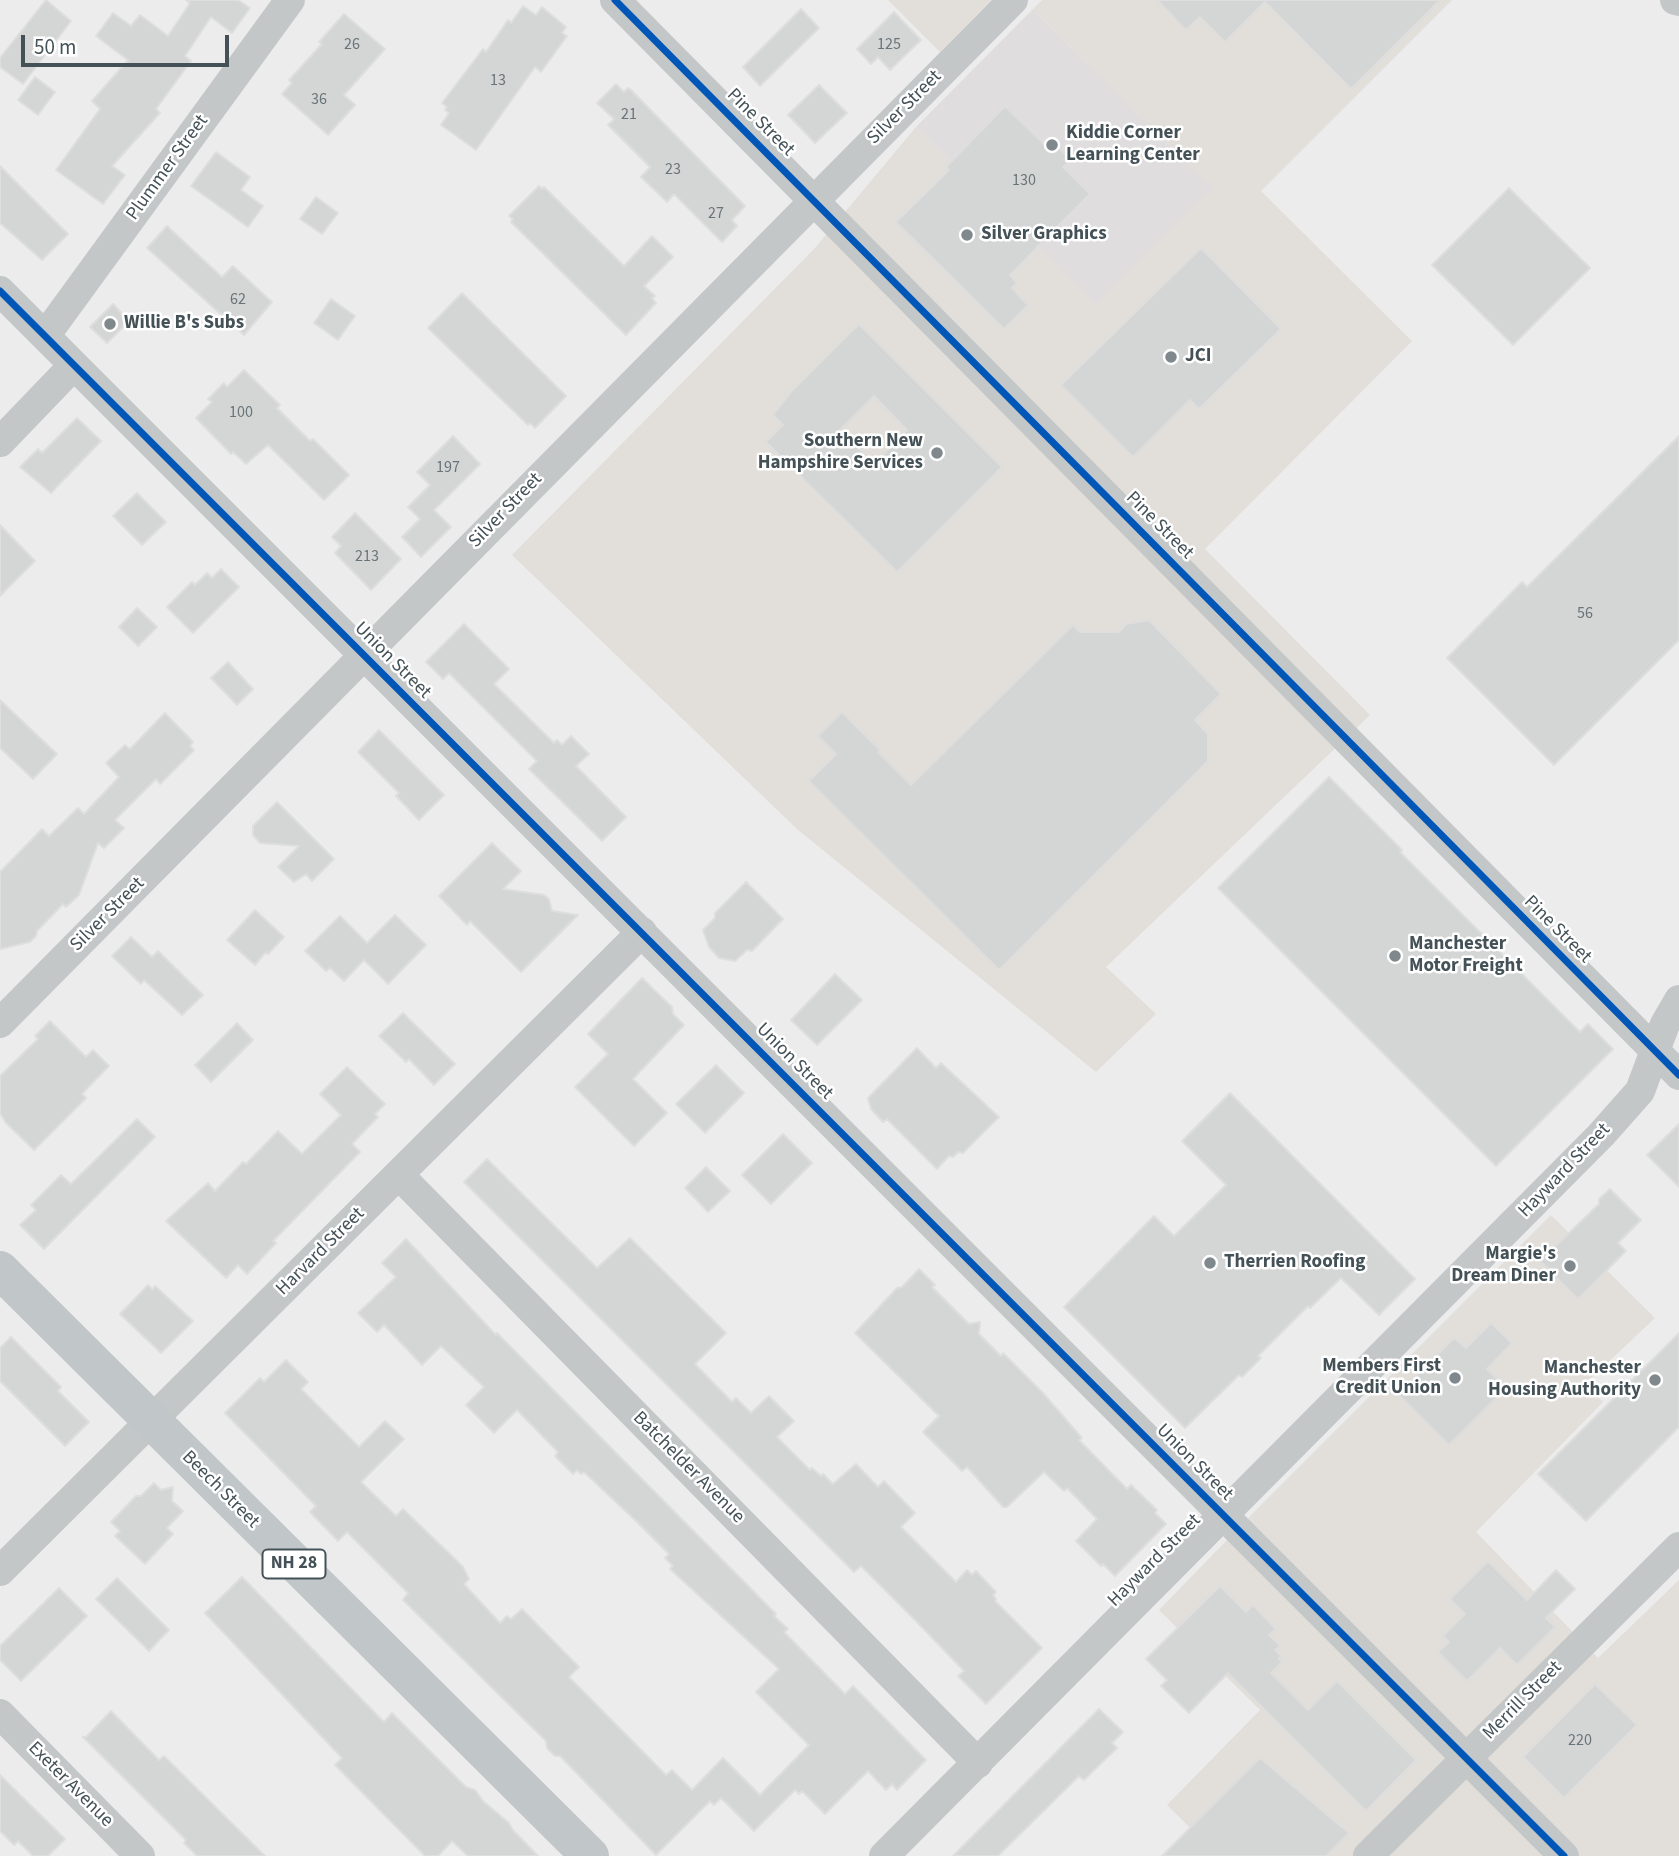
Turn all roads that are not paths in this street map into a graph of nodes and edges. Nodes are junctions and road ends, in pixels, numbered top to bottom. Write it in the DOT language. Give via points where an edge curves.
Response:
graph roads {
  1 [pos="290,0"];
  2 [pos="615,0"];
  3 [pos="1013,0"];
  4 [pos="814,200"];
  5 [pos="0,291"];
  6 [pos="45,336"];
  7 [pos="74,365"];
  8 [pos="0,442"];
  9 [pos="365,656"];
  10 [pos="642,932"];
  11 [pos="1679,1000"];
  12 [pos="0,1023"];
  13 [pos="1654,1051"];
  14 [pos="1679,1075"];
  15 [pos="399,1175"];
  16 [pos="0,1270"];
  17 [pos="152,1421"];
  18 [pos="1223,1515"];
  19 [pos="1679,1547"];
  20 [pos="0,1571"];
  21 [pos="0,1714"];
  22 [pos="1466,1758"];
  23 [pos="978,1763"];
  24 [pos="140,1856"];
  25 [pos="590,1856"];
  26 [pos="884,1856"];
  27 [pos="1368,1856"];
  28 [pos="1564,1856"];
  1 -- 6 [label="street, Plummer Street"];
  2 -- 4 [label="street, Pine Street"];
  3 -- 4 [label="street, Silver Street"];
  4 -- 9 [label="street, Silver Street"];
  4 -- 13 [label="street, Pine Street"];
  5 -- 6 [label="street, Union Street"];
  6 -- 7 [label="street, Union Street"];
  7 -- 8 [label="street"];
  7 -- 9 [label="street, Union Street"];
  9 -- 10 [label="street, Union Street"];
  9 -- 12 [label="street, Silver Street"];
  10 -- 15 [label="street, Harvard Street"];
  10 -- 18 [label="street, Union Street"];
  11 -- 13 [label="street, Hayward Street"];
  13 -- 14 [label="street, Pine Street"];
  13 -- 18 [label="street, Hayward Street" via="1640,1091 1601,1135"];
  15 -- 17 [label="street, Harvard Street"];
  15 -- 23 [label="street, Batchelder Avenue"];
  16 -- 17 [label="main road, Beech Street / NH 28"];
  17 -- 20 [label="street, Harvard Street"];
  17 -- 25 [label="main road, Beech Street / NH 28"];
  18 -- 22 [label="street, Union Street"];
  18 -- 23 [label="street, Hayward Street"];
  19 -- 22 [label="street, Merrill Street"];
  21 -- 24 [label="street, Exeter Avenue"];
  22 -- 27 [label="street, Merrill Street"];
  22 -- 28 [label="street, Union Street"];
  23 -- 26 [label="street, Hayward Street"];
}
